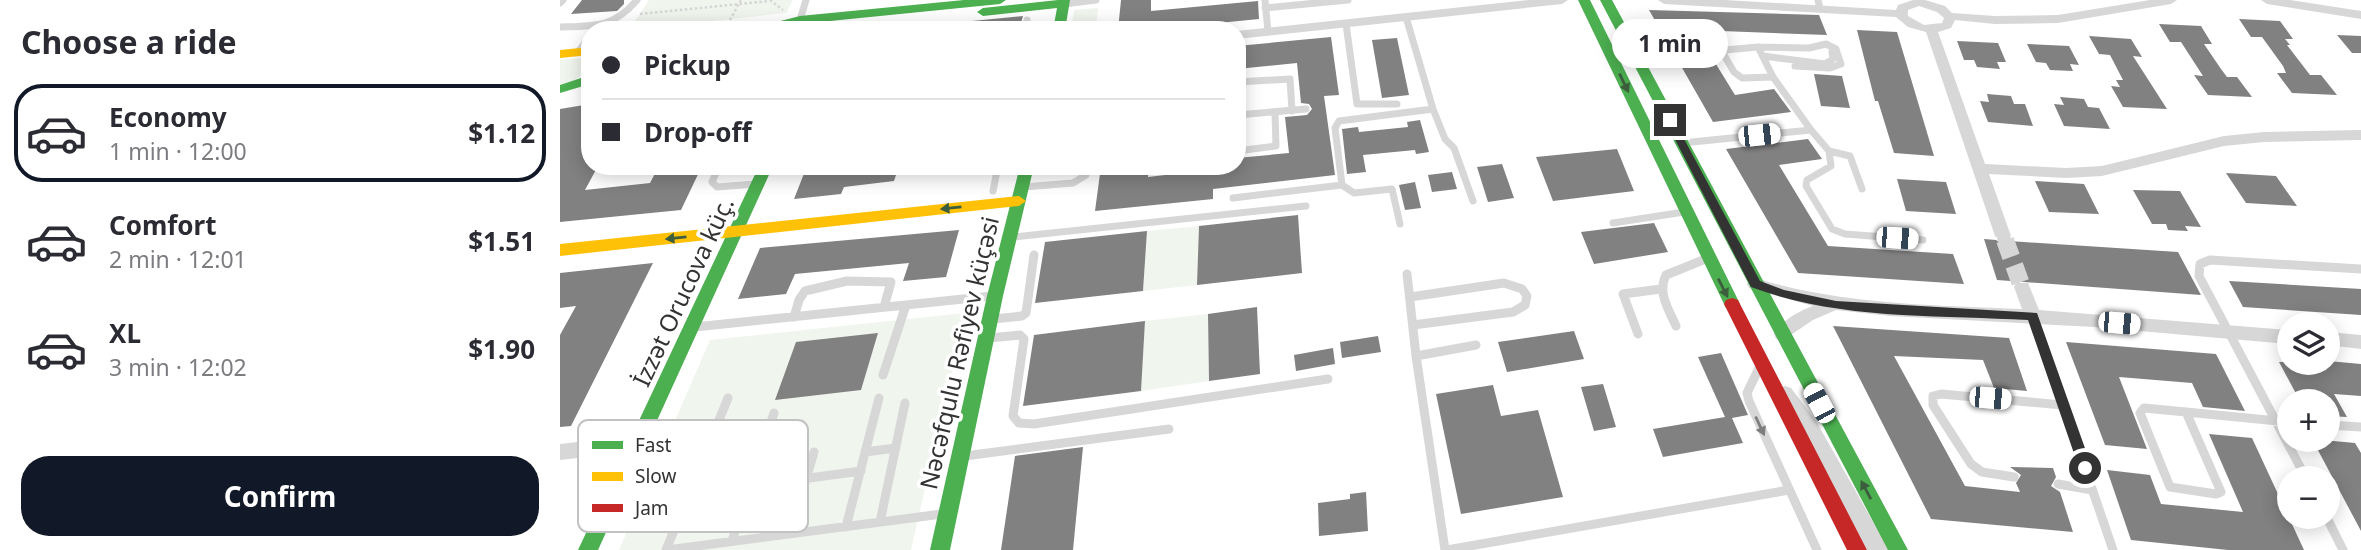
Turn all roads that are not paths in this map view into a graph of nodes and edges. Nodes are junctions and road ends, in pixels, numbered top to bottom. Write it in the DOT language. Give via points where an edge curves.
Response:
graph roads {
  1 [pos="637,0"];
  2 [pos="806,0"];
  3 [pos="1000,0"];
  4 [pos="1096,0"];
  5 [pos="1265,0"];
  6 [pos="1348,0"];
  7 [pos="1562,0"];
  8 [pos="1584,0"];
  9 [pos="1606,0"];
  10 [pos="1664,0"];
  11 [pos="2171,0"];
  12 [pos="2267,0"];
  13 [pos="1918,1"];
  14 [pos="1064,2"];
  15 [pos="1819,4"];
  16 [pos="1265,8"];
  17 [pos="1902,14"];
  18 [pos="2361,15"];
  19 [pos="1949,16"];
  20 [pos="1406,17"];
  21 [pos="617,21"];
  22 [pos="796,21"];
  23 [pos="877,21"];
  24 [pos="1061,21"];
  25 [pos="1346,24"];
  26 [pos="560,27"];
  27 [pos="581,27"];
  28 [pos="1931,29"];
  29 [pos="1268,32"];
  30 [pos="1246,34"];
  31 [pos="1758,47"];
  32 [pos="581,52"];
  33 [pos="1832,52"];
  34 [pos="560,54"];
  35 [pos="1763,55"];
  36 [pos="1795,66"];
  37 [pos="1773,77"];
  38 [pos="1246,81"];
  39 [pos="581,82"];
  40 [pos="581,87"];
  41 [pos="560,89"];
  42 [pos="1397,104"];
  43 [pos="1306,109"];
  44 [pos="1433,109"];
  45 [pos="1292,111"];
  46 [pos="1275,112"];
  47 [pos="1246,115"];
  48 [pos="1811,130"];
  49 [pos="2361,135"];
  50 [pos="1682,143"];
  51 [pos="1246,150"];
  52 [pos="1829,151"];
  53 [pos="1978,169"];
  54 [pos="715,175"];
  55 [pos="762,175"];
  56 [pos="996,175"];
  57 [pos="1025,175"];
  58 [pos="1086,175"];
  59 [pos="758,184"];
  60 [pos="1342,185"];
  61 [pos="1862,189"];
  62 [pos="993,191"];
  63 [pos="1021,194"];
  64 [pos="1233,198"];
  65 [pos="1473,201"];
  66 [pos="1306,206"];
  67 [pos="1687,211"];
  68 [pos="1613,223"];
  69 [pos="1400,224"];
  70 [pos="737,231"];
  71 [pos="2003,236"];
  72 [pos="1010,237"];
  73 [pos="1923,240"];
  74 [pos="560,250"];
  75 [pos="1034,256"];
  76 [pos="1708,258"];
  77 [pos="2361,269"];
  78 [pos="1407,274"];
  79 [pos="1755,284"];
  80 [pos="2022,286"];
  81 [pos="1661,289"];
  82 [pos="995,296"];
  83 [pos="1410,297"];
  84 [pos="906,305"];
  85 [pos="1836,305"];
  86 [pos="884,307"];
  87 [pos="2033,316"];
  88 [pos="794,317"];
  89 [pos="990,319"];
  90 [pos="1413,325"];
  91 [pos="1676,326"];
  92 [pos="692,327"];
  93 [pos="2229,332"];
  94 [pos="1638,334"];
  95 [pos="1782,334"];
  96 [pos="2277,336"];
  97 [pos="986,338"];
  98 [pos="2340,340"];
  99 [pos="2361,342"];
  100 [pos="1476,345"];
  101 [pos="1416,356"];
  102 [pos="1762,363"];
  103 [pos="883,376"];
  104 [pos="1328,379"];
  105 [pos="727,398"];
  106 [pos="879,398"];
  107 [pos="905,403"];
  108 [pos="2063,405"];
  109 [pos="2186,412"];
  110 [pos="774,413"];
  111 [pos="650,420"];
  112 [pos="718,420"];
  113 [pos="772,420"];
  114 [pos="2276,421"];
  115 [pos="2340,426"];
  116 [pos="2361,427"];
  117 [pos="1169,429"];
  118 [pos="896,448"];
  119 [pos="578,450"];
  120 [pos="560,452"];
  121 [pos="814,452"];
  122 [pos="866,452"];
  123 [pos="959,457"];
  124 [pos="2300,466"];
  125 [pos="861,471"];
  126 [pos="808,474"];
  127 [pos="2014,477"];
  128 [pos="808,478"];
  129 [pos="2058,484"];
  130 [pos="1789,490"];
  131 [pos="2092,490"];
  132 [pos="947,514"];
  133 [pos="880,522"];
  134 [pos="846,527"];
  135 [pos="2332,529"];
  136 [pos="597,532"];
  137 [pos="673,532"];
  138 [pos="735,532"];
  139 [pos="806,532"];
  140 [pos="808,532"];
  141 [pos="790,534"];
  142 [pos="732,541"];
  143 [pos="1889,545"];
  144 [pos="588,550"];
  145 [pos="666,550"];
  146 [pos="940,550"];
  147 [pos="1446,550"];
  148 [pos="1817,550"];
  149 [pos="1857,550"];
  150 [pos="1914,550"];
  151 [pos="2113,550"];
  152 [pos="2343,550"];
  1 -- 21 [label="lane"];
  2 -- 22 [label="lane"];
  3 -- 22 [label="main road"];
  4 -- 14 [label="lane"];
  5 -- 16 [label="lane"];
  6 -- 16 [label="lane"];
  7 -- 20 [label="street"];
  8 -- 67 [label="main road, one-way"];
  9 -- 50 [label="main road"];
  10 -- 15 [label="street"];
  11 -- 19 [label="street" via="2058,19"];
  12 -- 18 [label="street"];
  13 -- 17 [label="street" via="1906,5"];
  13 -- 19 [label="street"];
  14 -- 23 [label="main road"];
  14 -- 24 [label="main road"];
  15 -- 17 [label="street"];
  16 -- 29 [label="lane"];
  17 -- 28 [label="street" via="1913,25"];
  19 -- 28 [label="street" via="1947,25"];
  20 -- 25 [label="street"];
  20 -- 44 [label="lane"];
  25 -- 29 [label="street"];
  25 -- 42 [label="lane" via="1357,104"];
  26 -- 27 [label="lane"];
  28 -- 53 [label="street"];
  29 -- 30 [label="street"];
  31 -- 35 [label="lane"];
  31 -- 36 [label="lane" via="1826,44 1836,49 1841,64 1830,68"];
  31 -- 37 [label="lane" via="1732,48 1724,55 1736,76"];
  32 -- 34 [label="main road"];
  33 -- 35 [label="lane" via="1833,59 1825,64"];
  35 -- 37 [label="lane"];
  37 -- 48 [label="lane"];
  38 -- 45 [label="lane" via="1290,79"];
  39 -- 41 [label="main road"];
  40 -- 41 [label="main road"];
  43 -- 45 [label="lane"];
  44 -- 60 [label="lane" via="1339,121 1335,128"];
  44 -- 65 [label="lane" via="1445,139 1454,148"];
  45 -- 46 [label="lane"];
  46 -- 47 [label="lane"];
  46 -- 51 [label="lane" via="1276,146"];
  48 -- 50 [label="lane"];
  48 -- 52 [label="lane"];
  49 -- 53 [label="street" via="2224,141 2102,171"];
  50 -- 79 [label="main road"];
  52 -- 61 [label="lane" via="1850,156"];
  52 -- 73 [label="lane" via="1831,166 1807,180 1806,186 1832,229"];
  53 -- 71 [label="street"];
  54 -- 59 [label="lane" via="712,182 717,187"];
  55 -- 59 [label="main road, İzzət Orucova küç."];
  56 -- 62 [label="lane"];
  57 -- 63 [label="main road, Nəcəfqulu Rəfiyev küçəsi"];
  58 -- 63 [label="lane" via="1073,183"];
  59 -- 70 [label="main road, İzzət Orucova küç."];
  60 -- 64 [label="lane"];
  60 -- 69 [label="lane" via="1354,193 1392,189"];
  63 -- 70 [label="main road, one-way"];
  63 -- 72 [label="main road, Nəcəfqulu Rəfiyev küçəsi"];
  66 -- 72 [label="lane"];
  67 -- 68 [label="lane"];
  67 -- 76 [label="main road"];
  70 -- 74 [label="main road, one-way"];
  70 -- 92 [label="main road, İzzət Orucova küç."];
  72 -- 82 [label="main road, Nəcəfqulu Rəfiyev küçəsi"];
  75 -- 89 [label="lane" via="1026,313"];
  76 -- 81 [label="lane" via="1666,275"];
  76 -- 102 [label="main road, one-way"];
  77 -- 93 [label="lane" via="2210,260 2200,264 2199,276"];
  78 -- 83 [label="lane"];
  79 -- 85 [label="street"];
  79 -- 95 [label="main road"];
  80 -- 87 [label="street"];
  81 -- 91 [label="lane"];
  81 -- 94 [label="lane" via="1623,294"];
  82 -- 84 [label="lane"];
  82 -- 89 [label="main road, Nəcəfqulu Rəfiyev küçəsi"];
  83 -- 90 [label="lane"];
  83 -- 90 [label="lane" via="1504,283 1522,289 1527,296 1525,305 1513,312"];
  84 -- 86 [label="lane"];
  84 -- 103 [label="lane"];
  85 -- 87 [label="street"];
  85 -- 95 [label="street" via="1813,311"];
  86 -- 88 [label="lane"];
  86 -- 88 [label="lane" via="891,282 878,279 812,287 802,293"];
  87 -- 93 [label="street"];
  87 -- 108 [label="lane"];
  88 -- 92 [label="lane"];
  89 -- 97 [label="main road, Nəcəfqulu Rəfiyev küçəsi"];
  90 -- 101 [label="lane"];
  92 -- 111 [label="main road, İzzət Orucova küç."];
  93 -- 96 [label="street"];
  93 -- 114 [label="lane"];
  143 -- 95 [label="main road, one-way"];
  97 -- 104 [label="lane" via="1020,335 1024,339 1013,416 1019,423"];
  97 -- 123 [label="main road, Nəcəfqulu Rəfiyev küçəsi"];
  98 -- 99 [label="street"];
  100 -- 101 [label="lane"];
  101 -- 147 [label="lane"];
  102 -- 130 [label="lane, one-way" via="1747,393"];
  102 -- 143 [label="street" via="1810,426 1869,537"];
  102 -- 149 [label="main road"];
  105 -- 112 [label="lane"];
  106 -- 122 [label="lane"];
  107 -- 118 [label="lane"];
  108 -- 127 [label="lane" via="1933,396 1933,405 1971,464 1982,472"];
  108 -- 131 [label="lane"];
  109 -- 109 [label="lane" via="2144,408 2140,413 2170,487 2221,492"];
  109 -- 114 [label="lane"];
  110 -- 113 [label="lane"];
  114 -- 124 [label="lane"];
  115 -- 116 [label="lane"];
  117 -- 123 [label="lane"];
  118 -- 122 [label="lane"];
  118 -- 133 [label="lane"];
  119 -- 120 [label="street"];
  121 -- 126 [label="lane"];
  122 -- 125 [label="lane"];
  123 -- 132 [label="main road, Nəcəfqulu Rəfiyev küçəsi"];
  125 -- 128 [label="lane"];
  125 -- 134 [label="lane"];
  129 -- 131 [label="lane"];
  130 -- 147 [label="lane"];
  130 -- 148 [label="lane"];
  131 -- 151 [label="lane"];
  132 -- 133 [label="lane"];
  132 -- 146 [label="main road, Nəcəfqulu Rəfiyev küçəsi"];
  133 -- 134 [label="lane"];
  134 -- 140 [label="lane"];
  135 -- 152 [label="lane"];
  136 -- 144 [label="main road, İzzət Orucova küç."];
  137 -- 145 [label="lane"];
  138 -- 142 [label="lane"];
  139 -- 141 [label="lane"];
  141 -- 142 [label="lane"];
  142 -- 145 [label="lane"];
  143 -- 150 [label="street"];
}
